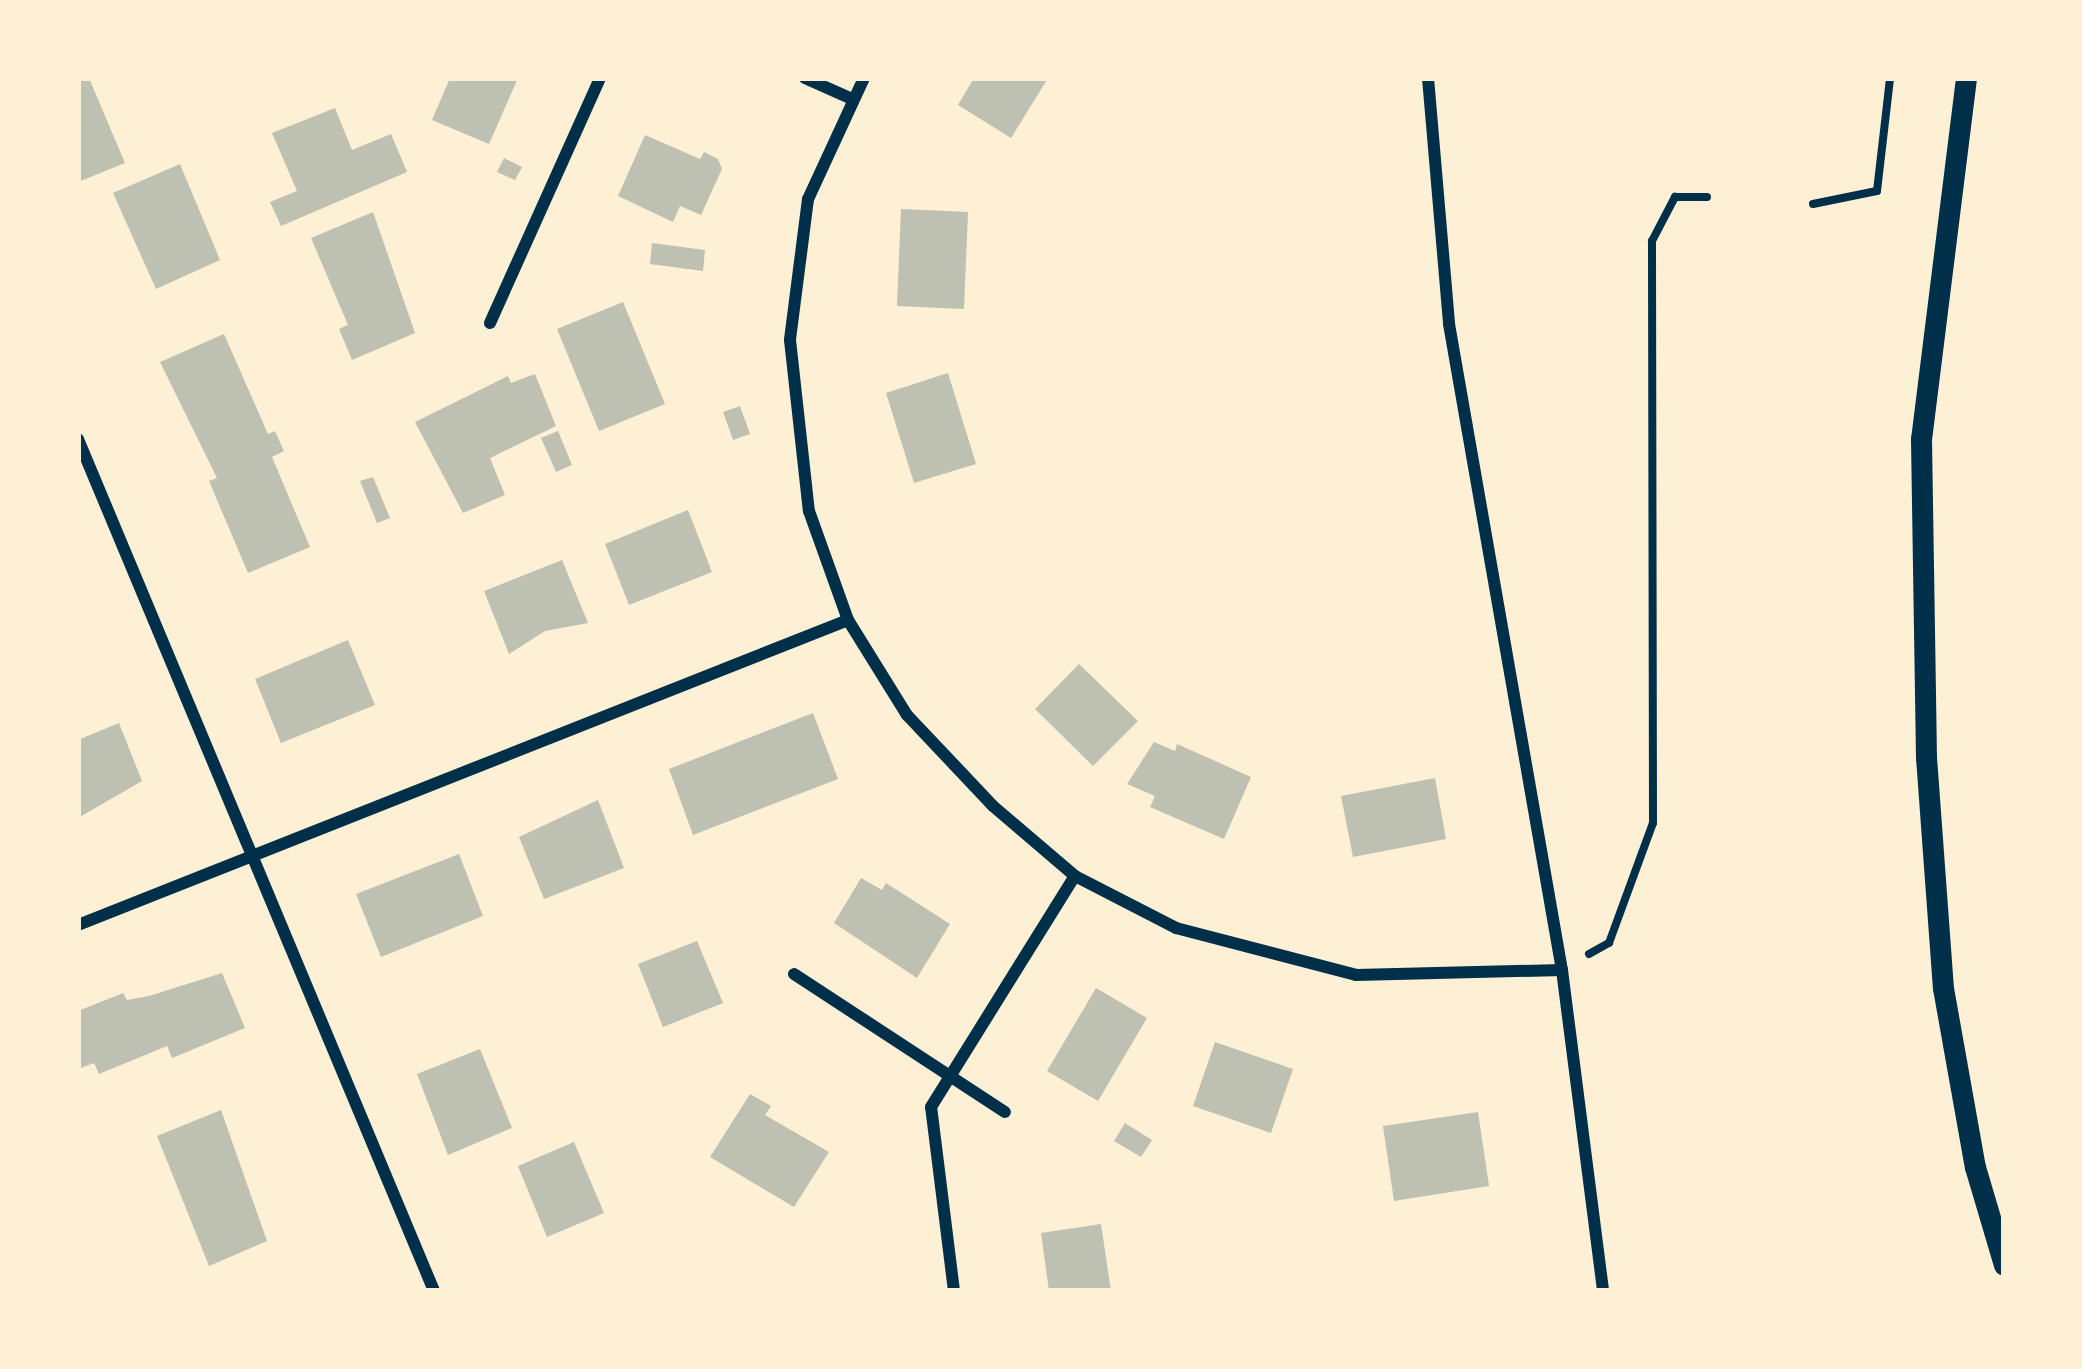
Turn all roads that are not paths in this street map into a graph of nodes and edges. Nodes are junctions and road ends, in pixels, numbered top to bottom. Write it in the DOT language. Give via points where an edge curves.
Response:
graph roads {
  1 [pos="600,78"];
  2 [pos="805,78"];
  3 [pos="864,78"];
  4 [pos="1428,78"];
  5 [pos="1966,78"];
  6 [pos="852,99"];
  7 [pos="490,322"];
  8 [pos="78,439"];
  9 [pos="848,620"];
  10 [pos="253,854"];
  11 [pos="1076,876"];
  12 [pos="78,925"];
  13 [pos="1562,970"];
  14 [pos="794,974"];
  15 [pos="951,1076"];
  16 [pos="1005,1112"];
  17 [pos="2004,1265"];
  18 [pos="434,1291"];
  19 [pos="954,1291"];
  20 [pos="1603,1291"];
  1 -- 7 [label="street"];
  2 -- 6 [label="street"];
  3 -- 6 [label="street"];
  4 -- 13 [label="street" via="1449,324"];
  5 -- 17 [label="street" via="1921,440 1926,758 1943,988 1975,1167"];
  6 -- 9 [label="street" via="808,199 790,340 809,511"];
  8 -- 10 [label="street"];
  9 -- 10 [label="street"];
  9 -- 11 [label="street" via="907,715 993,806"];
  10 -- 12 [label="street"];
  10 -- 18 [label="street"];
  11 -- 13 [label="street" via="1176,928 1356,975"];
  11 -- 15 [label="street"];
  13 -- 20 [label="street"];
  14 -- 15 [label="street"];
  15 -- 16 [label="street"];
  15 -- 19 [label="street" via="931,1107"];
}
